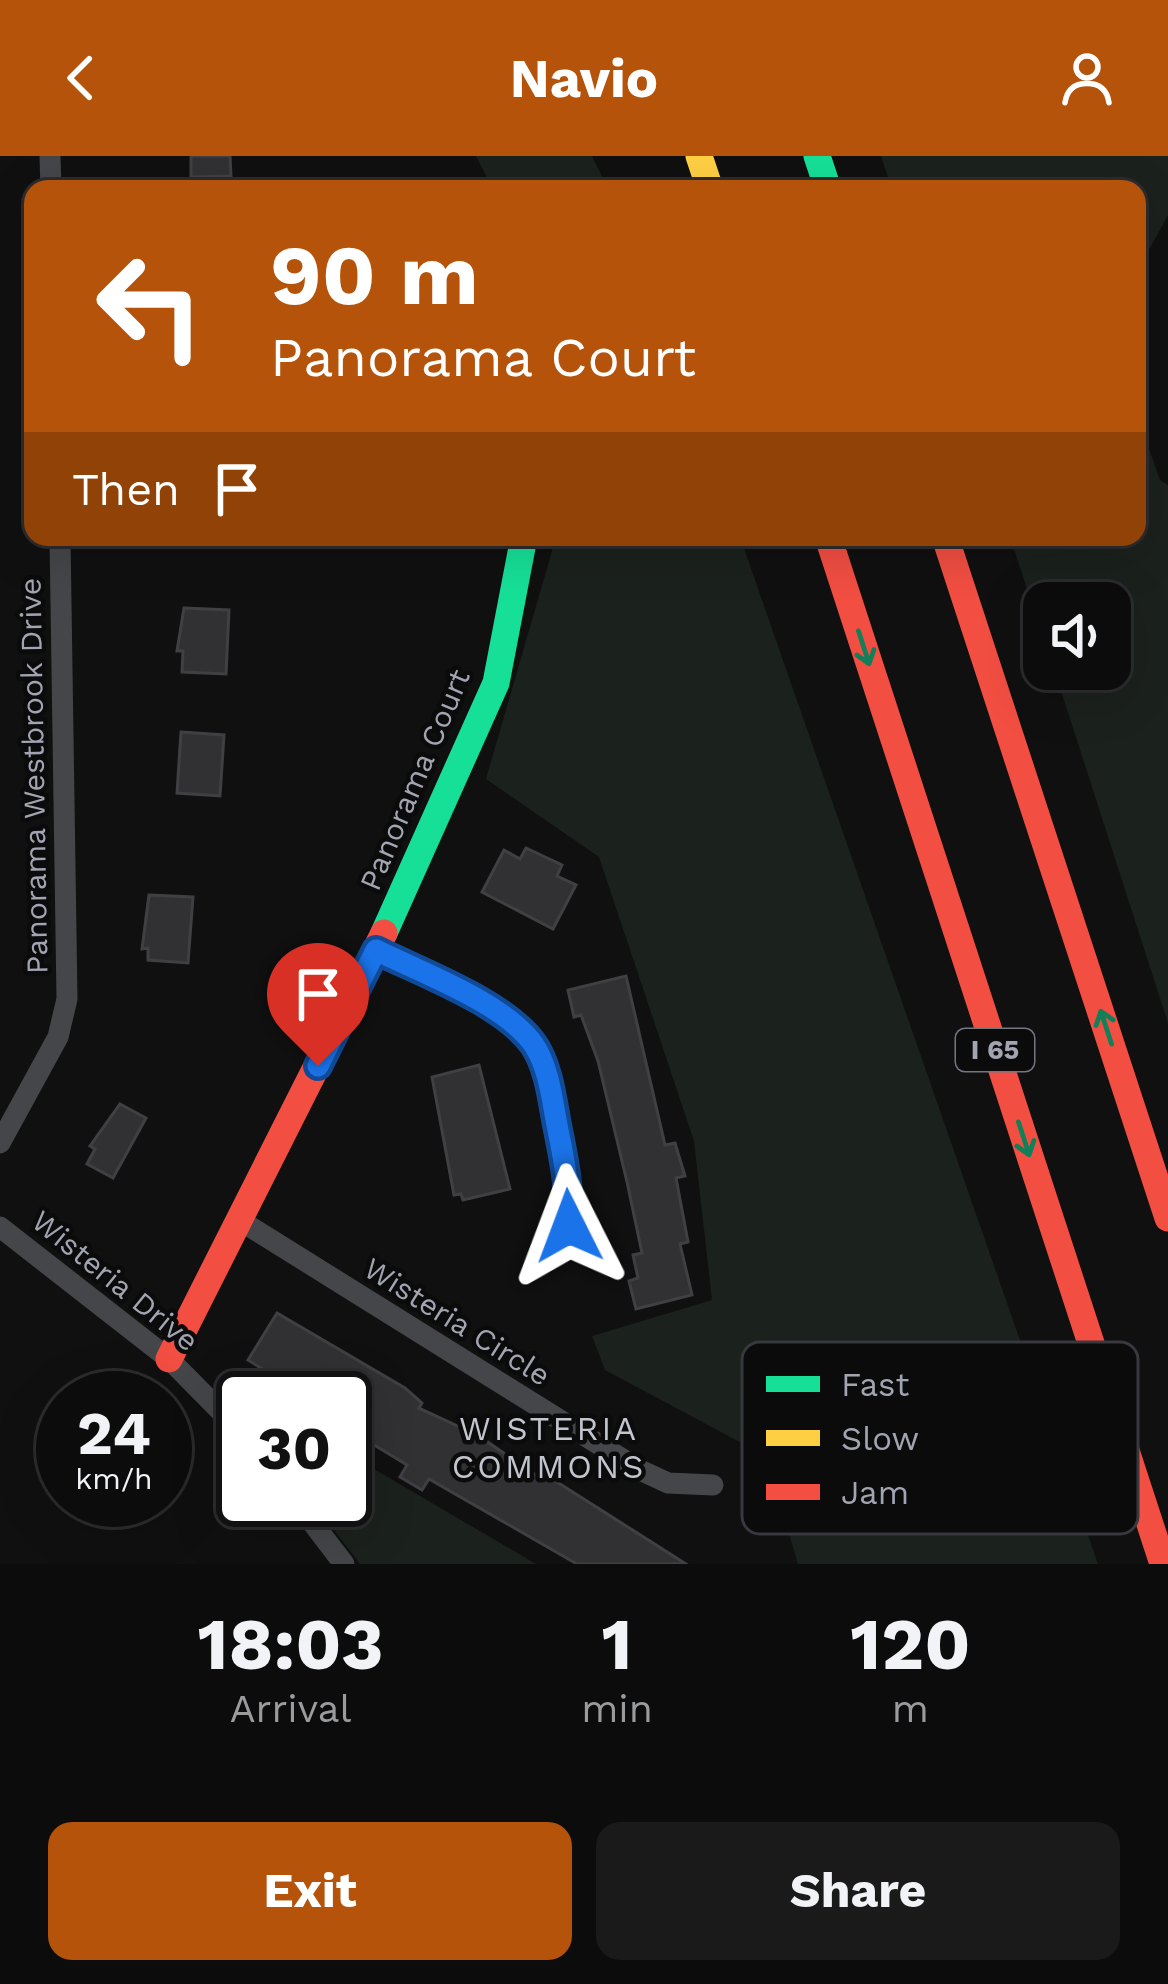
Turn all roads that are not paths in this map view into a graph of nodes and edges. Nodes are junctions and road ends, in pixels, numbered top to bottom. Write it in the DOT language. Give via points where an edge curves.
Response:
graph roads {
  1 [pos="60,546"];
  2 [pos="522,546"];
  3 [pos="831,546"];
  4 [pos="948,546"];
  5 [pos="376,950"];
  6 [pos="0,1143"];
  7 [pos="1168,1218"];
  8 [pos="241,1221"];
  9 [pos="0,1227"];
  10 [pos="559,1253"];
  11 [pos="1091,1342"];
  12 [pos="169,1359"];
  13 [pos="216,1407"];
  14 [pos="713,1485"];
  15 [pos="1138,1487"];
  16 [pos="316,1527"];
  17 [pos="344,1564"];
  18 [pos="1163,1564"];
  1 -- 6 [label="street, Panorama Westbrook Drive" via="67,999 58,1036"];
  2 -- 5 [label="main road, Panorama Court" via="496,683"];
  3 -- 11 [label="main road, I 65, one-way"];
  7 -- 4 [label="main road, one-way"];
  5 -- 8 [label="main road, Panorama Court"];
  5 -- 10 [label="street" via="487,1006 536,1047 570,1190"];
  8 -- 12 [label="main road, Panorama Court"];
  8 -- 14 [label="street, Wisteria Circle" via="640,1470 668,1483"];
  9 -- 12 [label="street, Wisteria Drive"];
  12 -- 13 [label="street, Wisteria Drive"];
  15 -- 18 [label="main road, I 65, one-way"];
  16 -- 17 [label="street"];
}
